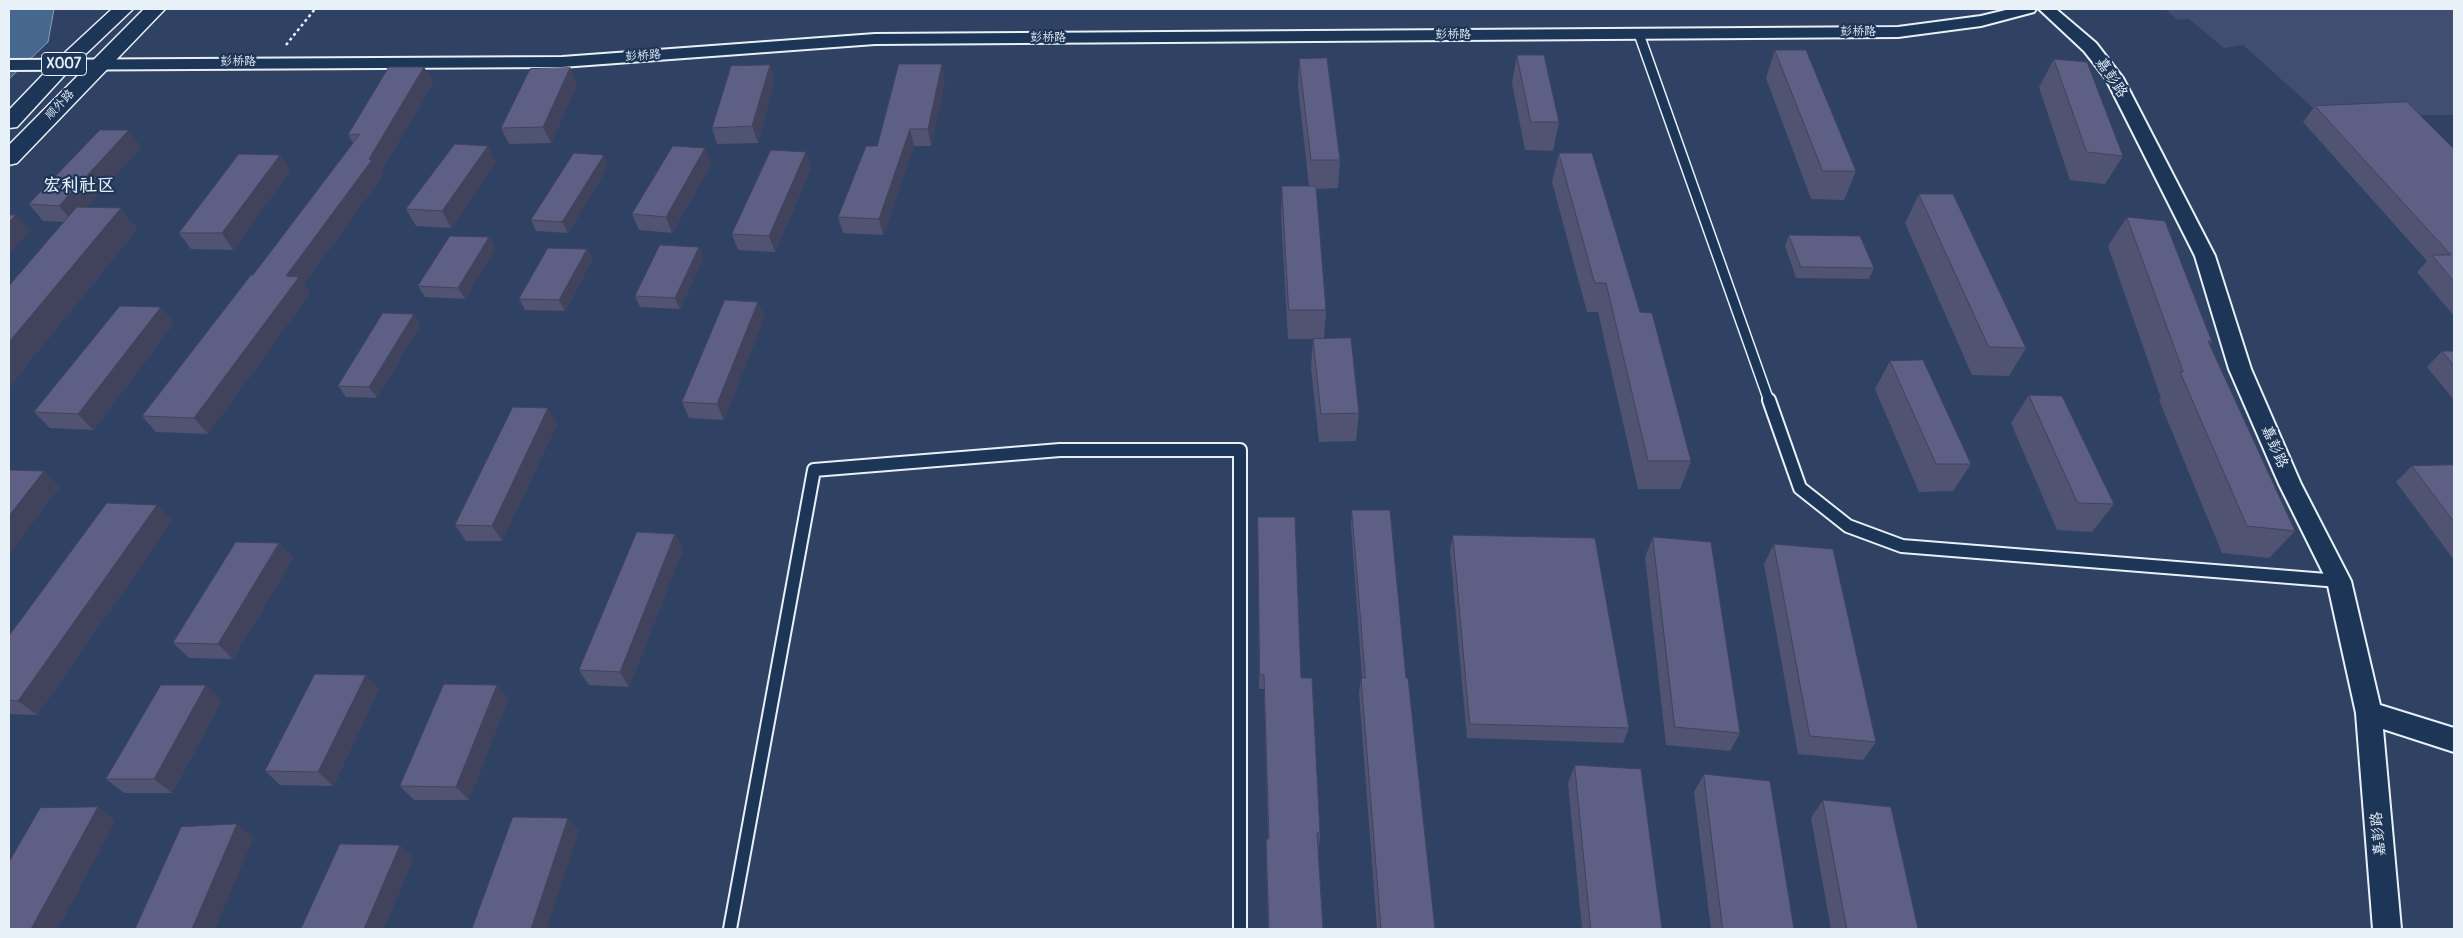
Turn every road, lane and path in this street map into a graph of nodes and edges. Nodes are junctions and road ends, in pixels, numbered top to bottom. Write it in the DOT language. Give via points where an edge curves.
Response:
graph roads {
  1 [pos="123,9"];
  2 [pos="155,9"];
  3 [pos="314,9"];
  4 [pos="2028,9"];
  5 [pos="2047,9"];
  6 [pos="1639,34"];
  7 [pos="252,62"];
  8 [pos="65,63"];
  9 [pos="100,63"];
  10 [pos="9,65"];
  11 [pos="9,122"];
  12 [pos="9,158"];
  13 [pos="2339,581"];
  14 [pos="2369,713"];
  15 [pos="2454,740"];
  16 [pos="730,929"];
  17 [pos="1240,929"];
  18 [pos="2387,929"];
  1 -- 8 [label="main road, 顺外路 / X007"];
  2 -- 9 [label="main road, 顺外路"];
  3 -- 7 [label="path" via="290,42 277,52"];
  4 -- 6 [label="street, 彭桥路" via="1981,21 1898,32"];
  5 -- 13 [label="street, 嘉彭路" via="2090,46 2114,78 2128,105 2205,256 2240,369 2290,484"];
  6 -- 7 [label="street, 彭桥路" via="875,40 562,62"];
  6 -- 13 [label="lane" via="1800,488 1827,510 1848,526 1902,546"];
  7 -- 9 [label="street, 彭桥路"];
  8 -- 9 [label="street, 彭桥路"];
  8 -- 10 [label="street, 彭桥路"];
  8 -- 11 [label="main road, 顺外路 / X007"];
  9 -- 12 [label="main road, 顺外路"];
  13 -- 14 [label="street, 嘉彭路"];
  14 -- 15 [label="street"];
  14 -- 18 [label="street, 嘉彭路"];
  16 -- 17 [label="lane" via="814,470 1060,450 1240,450"];
}
